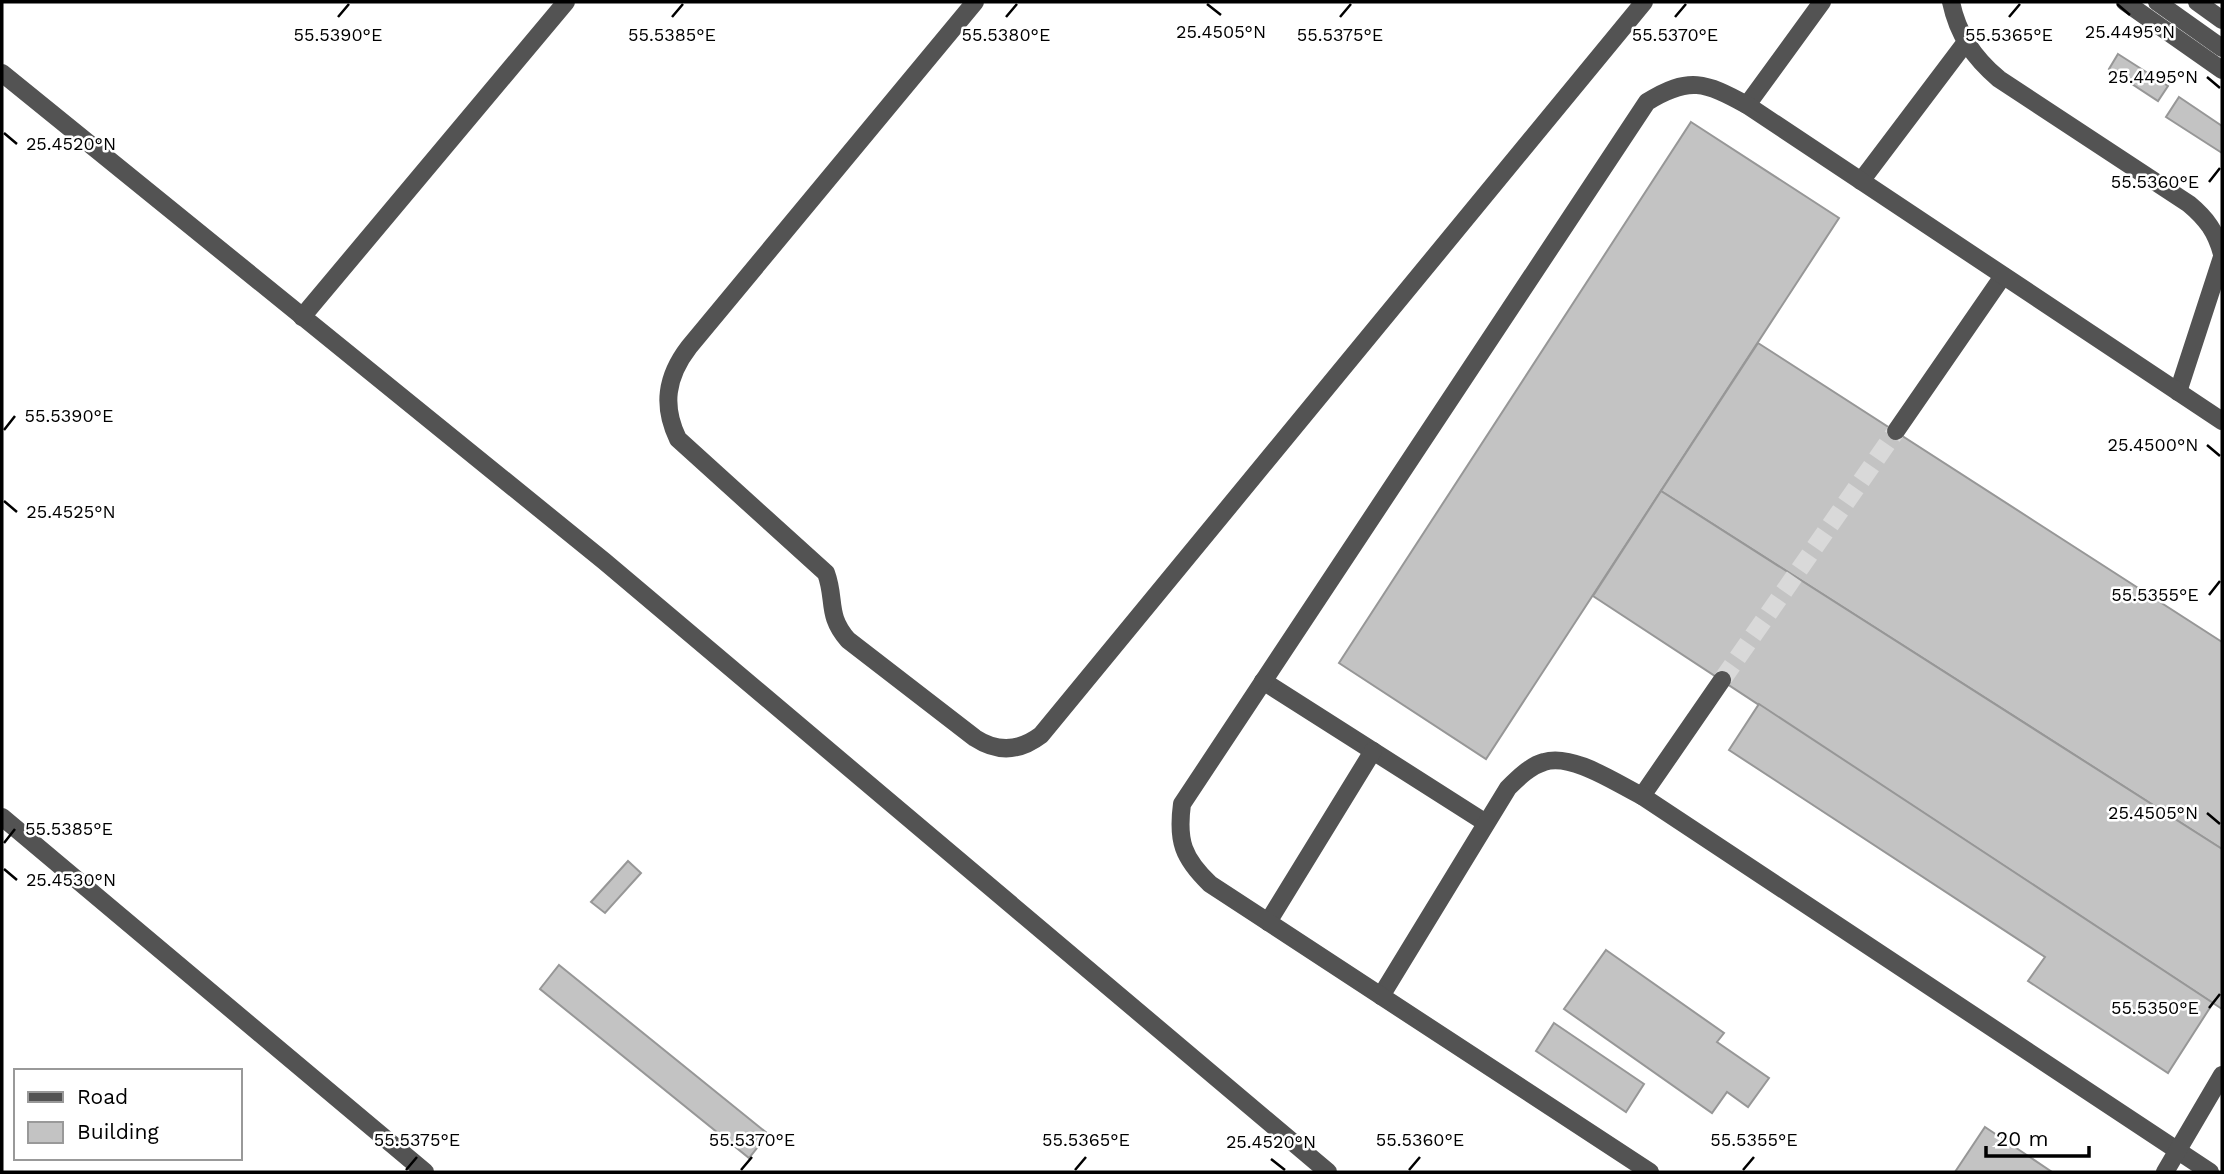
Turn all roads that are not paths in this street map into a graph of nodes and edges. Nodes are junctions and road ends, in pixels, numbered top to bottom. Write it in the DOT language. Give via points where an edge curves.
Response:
graph roads {
  1 [pos="566,2"];
  2 [pos="975,2"];
  3 [pos="1644,2"];
  4 [pos="1822,2"];
  5 [pos="1951,2"];
  6 [pos="2125,2"];
  7 [pos="2157,2"];
  8 [pos="2197,2"];
  9 [pos="2222,20"];
  10 [pos="1966,43"];
  11 [pos="2222,48"];
  12 [pos="2222,70"];
  13 [pos="2,73"];
  14 [pos="1747,105"];
  15 [pos="1861,181"];
  16 [pos="2222,256"];
  17 [pos="2003,276"];
  18 [pos="302,317"];
  19 [pos="2178,391"];
  20 [pos="2222,421"];
  21 [pos="1896,431"];
  22 [pos="1722,680"];
  23 [pos="1263,681"];
  24 [pos="1373,751"];
  25 [pos="1642,796"];
  26 [pos="2,817"];
  27 [pos="1486,823"];
  28 [pos="1268,922"];
  29 [pos="1381,996"];
  30 [pos="2222,1075"];
  31 [pos="2177,1150"];
  32 [pos="425,1172"];
  33 [pos="1328,1172"];
  34 [pos="1650,1172"];
  35 [pos="2165,1172"];
  36 [pos="2210,1172"];
  1 -- 18 [label="street"];
  2 -- 3 [label="street" via="677,362 667,399 678,439 826,573 833,614 848,640 975,738 1006,750 1041,735"];
  4 -- 14 [label="street"];
  5 -- 10 [label="street"];
  6 -- 12 [label="street"];
  7 -- 11 [label="street"];
  8 -- 9 [label="street"];
  10 -- 15 [label="street"];
  10 -- 16 [label="street" via="1999,79 2206,218 2217,235"];
  13 -- 18 [label="street"];
  14 -- 15 [label="street"];
  14 -- 23 [label="street" via="1715,87 1691,84 1667,89 1647,102"];
  15 -- 17 [label="street"];
  16 -- 19 [label="street"];
  17 -- 19 [label="street"];
  17 -- 21 [label="street"];
  18 -- 33 [label="street" via="604,561"];
  19 -- 20 [label="street"];
  22 -- 25 [label="street"];
  23 -- 24 [label="street"];
  23 -- 28 [label="street" via="1182,804 1179,826 1193,868"];
  24 -- 27 [label="street"];
  24 -- 28 [label="street"];
  25 -- 27 [label="street" via="1570,761 1544,762 1508,788"];
  25 -- 31 [label="street"];
  26 -- 32 [label="street"];
  27 -- 29 [label="street"];
  28 -- 29 [label="street"];
  29 -- 34 [label="street"];
  30 -- 31 [label="street"];
  31 -- 35 [label="street"];
  31 -- 36 [label="street"];
}
